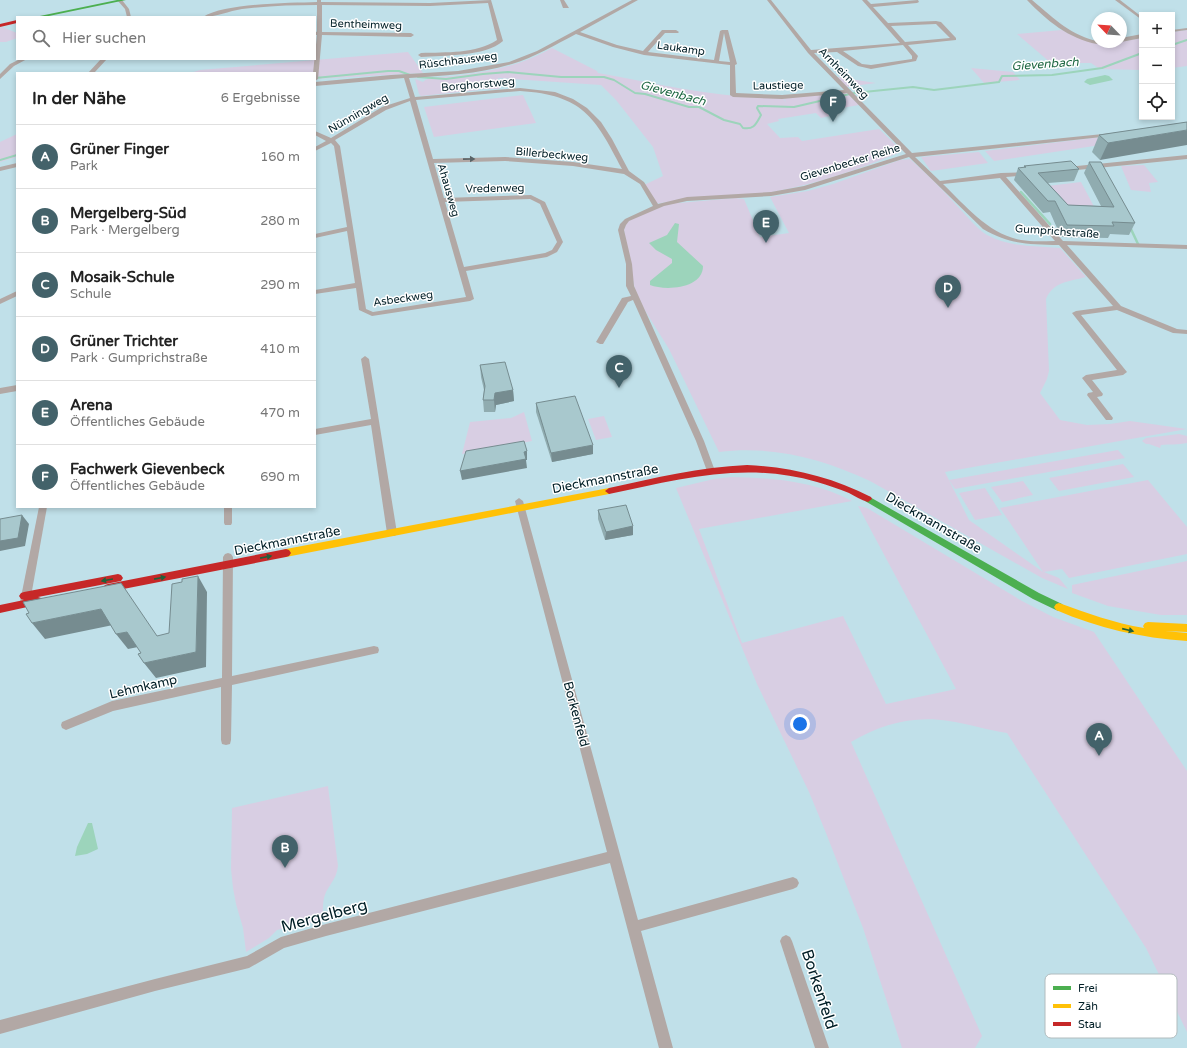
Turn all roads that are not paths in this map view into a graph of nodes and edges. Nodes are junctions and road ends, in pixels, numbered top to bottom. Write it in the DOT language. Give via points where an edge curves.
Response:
graph roads {
  1 [pos="122,0"];
  2 [pos="562,0"];
  3 [pos="636,0"];
  4 [pos="769,0"];
  5 [pos="864,0"];
  6 [pos="915,0"];
  7 [pos="1029,0"];
  8 [pos="1117,0"];
  9 [pos="319,1"];
  10 [pos="489,1"];
  11 [pos="869,6"];
  12 [pos="567,7"];
  13 [pos="42,16"];
  14 [pos="129,16"];
  15 [pos="207,16"];
  16 [pos="1139,17"];
  17 [pos="16,22"];
  18 [pos="887,25"];
  19 [pos="0,26"];
  20 [pos="1187,29"];
  21 [pos="1175,31"];
  22 [pos="574,32"];
  23 [pos="676,32"];
  24 [pos="317,33"];
  25 [pos="411,35"];
  26 [pos="1139,37"];
  27 [pos="1127,39"];
  28 [pos="1091,41"];
  29 [pos="903,43"];
  30 [pos="838,50"];
  31 [pos="644,52"];
  32 [pos="810,52"];
  33 [pos="316,54"];
  34 [pos="421,55"];
  35 [pos="22,60"];
  36 [pos="103,60"];
  37 [pos="316,60"];
  38 [pos="716,62"];
  39 [pos="734,64"];
  40 [pos="92,72"];
  41 [pos="315,72"];
  42 [pos="406,76"];
  43 [pos="0,77"];
  44 [pos="316,84"];
  45 [pos="850,93"];
  46 [pos="733,95"];
  47 [pos="413,99"];
  48 [pos="316,133"];
  49 [pos="1119,133"];
  50 [pos="332,141"];
  51 [pos="316,149"];
  52 [pos="910,155"];
  53 [pos="1187,157"];
  54 [pos="430,161"];
  55 [pos="16,165"];
  56 [pos="0,169"];
  57 [pos="1060,169"];
  58 [pos="626,172"];
  59 [pos="1038,172"];
  60 [pos="1001,175"];
  61 [pos="938,183"];
  62 [pos="441,200"];
  63 [pos="656,206"];
  64 [pos="350,228"];
  65 [pos="316,236"];
  66 [pos="1060,243"];
  67 [pos="1187,247"];
  68 [pos="461,270"];
  69 [pos="359,285"];
  70 [pos="316,292"];
  71 [pos="16,294"];
  72 [pos="635,297"];
  73 [pos="458,301"];
  74 [pos="0,302"];
  75 [pos="1118,308"];
  76 [pos="1187,332"];
  77 [pos="600,342"];
  78 [pos="365,358"];
  79 [pos="16,388"];
  80 [pos="0,391"];
  81 [pos="1109,418"];
  82 [pos="375,421"];
  83 [pos="316,432"];
  84 [pos="709,468"];
  85 [pos="520,504"];
  86 [pos="43,508"];
  87 [pos="228,508"];
  88 [pos="228,523"];
  89 [pos="392,529"];
  90 [pos="228,561"];
  91 [pos="26,600"];
  92 [pos="0,601"];
  93 [pos="0,609"];
  94 [pos="1187,628"];
  95 [pos="1187,637"];
  96 [pos="374,650"];
  97 [pos="228,681"];
  98 [pos="66,725"];
  99 [pos="226,740"];
  100 [pos="614,856"];
  101 [pos="793,883"];
  102 [pos="634,927"];
  103 [pos="786,941"];
  104 [pos="0,1027"];
  105 [pos="666,1048"];
  106 [pos="822,1048"];
  1 -- 13 [label="street"];
  1 -- 14 [label="street"];
  2 -- 12 [label="street"];
  3 -- 22 [label="street, Rüschhausweg"];
  4 -- 32 [label="street, Arnheimweg"];
  5 -- 11 [label="street"];
  6 -- 11 [label="street" via="917,2"];
  7 -- 28 [label="street" via="1064,29 1079,38"];
  8 -- 16 [label="street"];
  9 -- 10 [label="street" via="411,4"];
  9 -- 15 [label="street" via="246,4 215,11"];
  9 -- 24 [label="street"];
  10 -- 34 [label="street" via="500,41 497,44 480,50"];
  11 -- 18 [label="street"];
  17 -- 19 [label="street"];
  18 -- 29 [label="street"];
  18 -- 29 [label="street" via="936,22 954,38"];
  20 -- 21 [label="street"];
  22 -- 31 [label="street, Laukamp" via="615,46"];
  22 -- 42 [label="street, Rüschhausweg" via="539,52 510,63 467,71"];
  23 -- 31 [label="street, Laukamp" via="664,31"];
  24 -- 25 [label="street, Bentheimweg"];
  24 -- 33 [label="street"];
  26 -- 27 [label="street"];
  29 -- 30 [label="street"];
  29 -- 30 [label="street" via="915,56 914,60 871,67 860,65"];
  30 -- 32 [label="street"];
  31 -- 38 [label="street, Laukamp"];
  32 -- 45 [label="street, Arnheimweg"];
  35 -- 43 [label="street" via="12,65"];
  36 -- 40 [label="street"];
  37 -- 41 [label="street"];
  38 -- 39 [label="street, Laukamp"];
  38 -- 39 [label="street, Laukamp" via="722,31 726,31"];
  39 -- 46 [label="street, Laukamp"];
  42 -- 44 [label="street, Rüschhausweg"];
  42 -- 47 [label="street, Ahausweg"];
  45 -- 46 [label="street, Laustiege" via="782,97"];
  45 -- 52 [label="street, Arnheimweg"];
  47 -- 50 [label="street, Nünningweg" via="381,110"];
  47 -- 54 [label="street, Ahausweg"];
  47 -- 58 [label="street, Borghorstweg" via="508,90 540,92 564,98 579,104 591,115 610,140"];
  48 -- 50 [label="street"];
  49 -- 52 [label="street, Gievenbecker Reihe"];
  50 -- 51 [label="street, Nünningweg"];
  50 -- 64 [label="street, Asbeckweg" via="337,146"];
  52 -- 61 [label="street, Gumprichstraße"];
  52 -- 63 [label="street, Gievenbecker Reihe" via="805,188 771,194 687,199"];
  53 -- 57 [label="street"];
  54 -- 58 [label="street, Billerbeckweg, one-way" via="505,159 573,164"];
  54 -- 62 [label="street, Ahausweg"];
  55 -- 56 [label="street"];
  58 -- 63 [label="street, Billerbeckweg" via="642,183"];
  59 -- 60 [label="street"];
  60 -- 61 [label="street"];
  60 -- 66 [label="street"];
  61 -- 66 [label="street, Gumprichstraße" via="980,224 998,235 1021,242"];
  62 -- 68 [label="street, Ahausweg"];
  62 -- 68 [label="street, Vredenweg" via="531,197 538,199 544,203 560,242 555,251 547,255"];
  63 -- 72 [label="street, Gievenbecker Reihe" via="627,220 621,230 629,264 630,286"];
  64 -- 65 [label="street"];
  64 -- 69 [label="street, Asbeckweg"];
  66 -- 67 [label="street, Gumprichstraße"];
  66 -- 75 [label="street"];
  68 -- 73 [label="street, Ahausweg" via="470,299"];
  69 -- 70 [label="street"];
  69 -- 73 [label="street, Asbeckweg" via="363,310 372,314"];
  71 -- 74 [label="street"];
  72 -- 77 [label="street" via="625,300"];
  72 -- 84 [label="street, Gievenbecker Reihe" via="695,430"];
  75 -- 76 [label="street" via="1176,331"];
  75 -- 81 [label="street" via="1076,313 1124,372 1086,378 1099,394 1091,395"];
  78 -- 82 [label="street"];
  79 -- 80 [label="street"];
  82 -- 83 [label="street"];
  82 -- 89 [label="street"];
  84 -- 85 [label="street, Dieckmannstraße"];
  84 -- 94 [label="street, Dieckmannstraße" via="745,462 777,464 838,478 873,494 1029,584 1066,602 1120,620 1160,627"];
  84 -- 95 [label="street, Dieckmannstraße, one-way" via="774,470 804,475 836,485 879,505 1064,610 1125,630"];
  85 -- 89 [label="street, Dieckmannstraße"];
  85 -- 100 [label="street, Borkenfeld"];
  86 -- 91 [label="street"];
  87 -- 88 [label="street"];
  89 -- 90 [label="street, Dieckmannstraße"];
  90 -- 91 [label="street, Dieckmannstraße"];
  90 -- 97 [label="street"];
  91 -- 92 [label="street, Dieckmannstraße"];
  91 -- 93 [label="street, Dieckmannstraße"];
  96 -- 97 [label="street, Lehmkamp"];
  97 -- 98 [label="street, Lehmkamp" via="112,706"];
  97 -- 99 [label="street"];
  100 -- 102 [label="street, Borkenfeld"];
  100 -- 104 [label="street, Mergelberg" via="326,930 281,943 249,962"];
  101 -- 102 [label="street"];
  102 -- 105 [label="street, Borkenfeld"];
  103 -- 106 [label="street, Borkenfeld"];
}
